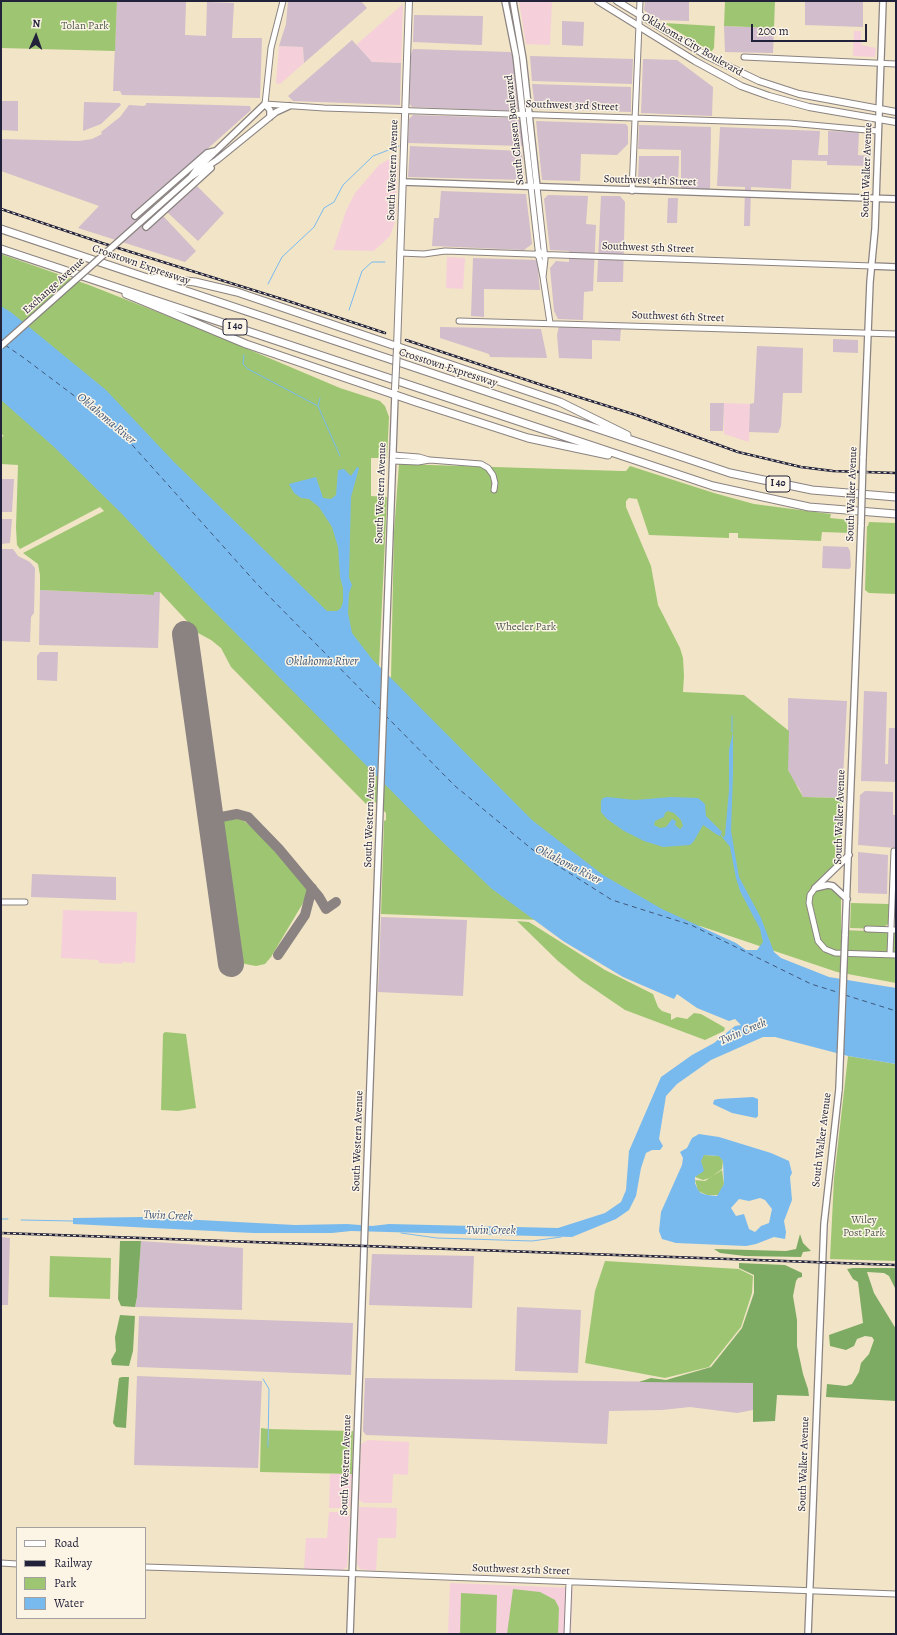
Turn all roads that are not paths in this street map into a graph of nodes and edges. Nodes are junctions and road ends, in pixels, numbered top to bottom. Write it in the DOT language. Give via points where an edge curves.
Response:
graph roads {
  1 [pos="283,1"];
  2 [pos="409,1"];
  3 [pos="505,1"];
  4 [pos="513,1"];
  5 [pos="598,1"];
  6 [pos="617,1"];
  7 [pos="640,1"];
  8 [pos="883,1"];
  9 [pos="640,15"];
  10 [pos="639,26"];
  11 [pos="744,57"];
  12 [pos="881,64"];
  13 [pos="896,64"];
  14 [pos="266,104"];
  15 [pos="289,106"];
  16 [pos="879,109"];
  17 [pos="405,111"];
  18 [pos="896,112"];
  19 [pos="523,115"];
  20 [pos="529,115"];
  21 [pos="270,117"];
  22 [pos="635,118"];
  23 [pos="879,119"];
  24 [pos="896,122"];
  25 [pos="878,131"];
  26 [pos="216,150"];
  27 [pos="217,160"];
  28 [pos="191,177"];
  29 [pos="403,182"];
  30 [pos="534,187"];
  31 [pos="632,190"];
  32 [pos="876,199"];
  33 [pos="896,199"];
  34 [pos="135,216"];
  35 [pos="146,227"];
  36 [pos="1,229"];
  37 [pos="1,249"];
  38 [pos="400,253"];
  39 [pos="536,254"];
  40 [pos="545,255"];
  41 [pos="872,266"];
  42 [pos="896,267"];
  43 [pos="143,276"];
  44 [pos="543,277"];
  45 [pos="89,278"];
  46 [pos="459,321"];
  47 [pos="550,323"];
  48 [pos="868,334"];
  49 [pos="896,334"];
  50 [pos="1,346"];
  51 [pos="397,347"];
  52 [pos="395,392"];
  53 [pos="651,447"];
  54 [pos="393,458"];
  55 [pos="633,459"];
  56 [pos="494,490"];
  57 [pos="896,497"];
  58 [pos="896,514"];
  59 [pos="894,851"];
  60 [pos="849,855"];
  61 [pos="815,888"];
  62 [pos="847,899"];
  63 [pos="1,902"];
  64 [pos="25,902"];
  65 [pos="867,929"];
  66 [pos="893,930"];
  67 [pos="890,954"];
  68 [pos="896,955"];
  69 [pos="1,1563"];
  70 [pos="16,1564"];
  71 [pos="146,1567"];
  72 [pos="352,1573"];
  73 [pos="569,1582"];
  74 [pos="809,1590"];
  75 [pos="896,1594"];
  76 [pos="350,1634"];
  77 [pos="567,1634"];
  78 [pos="808,1634"];
  1 -- 14 [label="street" via="271,48"];
  2 -- 17 [label="main road, South Western Avenue"];
  3 -- 19 [label="main road, South Classen Boulevard" via="516,56"];
  4 -- 20 [label="main road, South Classen Boulevard"];
  5 -- 10 [label="main road, Oklahoma City Boulevard"];
  6 -- 9 [label="main road, Oklahoma City Boulevard"];
  7 -- 9 [label="street"];
  8 -- 12 [label="main road, South Walker Avenue"];
  9 -- 10 [label="street"];
  9 -- 16 [label="main road, Oklahoma City Boulevard" via="707,56 759,81 799,94"];
  10 -- 22 [label="street"];
  10 -- 23 [label="main road, Oklahoma City Boulevard" via="742,86 809,107"];
  11 -- 12 [label="street"];
  12 -- 13 [label="street"];
  12 -- 16 [label="main road, South Walker Avenue"];
  14 -- 15 [label="street, Southwest 3rd Street"];
  14 -- 21 [label="main road" via="270,110"];
  14 -- 26 [label="main road, Exchange Avenue"];
  15 -- 17 [label="street, Southwest 3rd Street"];
  15 -- 21 [label="main road, Exchange Avenue"];
  16 -- 18 [label="main road, Oklahoma City Boulevard"];
  16 -- 23 [label="main road, South Walker Avenue"];
  17 -- 19 [label="street, Southwest 3rd Street"];
  17 -- 29 [label="main road, South Western Avenue"];
  19 -- 20 [label="street, Southwest 3rd Street"];
  19 -- 30 [label="main road, South Classen Boulevard"];
  20 -- 22 [label="street, Southwest 3rd Street"];
  20 -- 30 [label="main road, South Classen Boulevard"];
  21 -- 27 [label="main road, Exchange Avenue"];
  22 -- 25 [label="street, Southwest 3rd Street" via="789,123"];
  22 -- 31 [label="street"];
  23 -- 24 [label="main road, Oklahoma City Boulevard"];
  23 -- 25 [label="main road, South Walker Avenue"];
  25 -- 32 [label="main road, South Walker Avenue"];
  26 -- 28 [label="main road, Exchange Avenue"];
  26 -- 34 [label="main road" via="207,153"];
  27 -- 28 [label="main road, Exchange Avenue"];
  27 -- 35 [label="main road" via="205,175"];
  28 -- 50 [label="main road, Exchange Avenue, bridge"];
  29 -- 30 [label="main road, Southwest 4th Street"];
  29 -- 38 [label="main road, South Western Avenue"];
  30 -- 31 [label="main road, Southwest 4th Street"];
  30 -- 40 [label="street, South Classen Boulevard" via="538,250"];
  31 -- 32 [label="main road, Southwest 4th Street"];
  32 -- 33 [label="main road, Southwest 4th Street"];
  32 -- 41 [label="main road, South Walker Avenue"];
  36 -- 43 [label="highway, Crosstown Expressway / I 40"];
  37 -- 45 [label="highway, I 40"];
  38 -- 39 [label="street, Southwest 5th Street"];
  38 -- 51 [label="main road, South Western Avenue"];
  39 -- 40 [label="street, Southwest 5th Street"];
  39 -- 44 [label="street"];
  40 -- 41 [label="street, Southwest 5th Street"];
  40 -- 44 [label="street"];
  41 -- 42 [label="main road, Southwest 5th Street"];
  41 -- 48 [label="main road, South Walker Avenue"];
  43 -- 51 [label="highway" via="195,282 237,292"];
  43 -- 53 [label="highway, Crosstown Expressway / I 40"];
  44 -- 47 [label="street"];
  45 -- 52 [label="highway" via="162,311 246,344"];
  45 -- 55 [label="highway, I 40"];
  46 -- 47 [label="street, Southwest 6th Street"];
  47 -- 48 [label="street, Southwest 6th Street"];
  48 -- 49 [label="street, Southwest 6th Street"];
  48 -- 60 [label="main road, South Walker Avenue, bridge"];
  51 -- 52 [label="main road, South Western Avenue, bridge"];
  51 -- 53 [label="highway" via="560,402"];
  52 -- 54 [label="main road, South Western Avenue"];
  52 -- 55 [label="highway" via="528,438"];
  53 -- 57 [label="highway, Crosstown Expressway / I 40" via="730,473 771,482 830,492"];
  54 -- 56 [label="street" via="419,457 481,464 493,475 496,483"];
  54 -- 72 [label="main road, South Western Avenue"];
  55 -- 58 [label="highway, I 40" via="714,486 770,500 831,510"];
  59 -- 66 [label="street"];
  60 -- 61 [label="main road"];
  60 -- 62 [label="main road, South Walker Avenue"];
  61 -- 62 [label="main road" via="833,886"];
  61 -- 67 [label="street" via="810,895 810,903 818,940 825,949 835,953"];
  62 -- 74 [label="main road, South Walker Avenue, bridge" via="839,1089 824,1224"];
  63 -- 64 [label="street"];
  65 -- 66 [label="street"];
  66 -- 67 [label="street"];
  67 -- 68 [label="street"];
  69 -- 70 [label="street"];
  71 -- 72 [label="street, Southwest 25th Street"];
  72 -- 73 [label="street, Southwest 25th Street"];
  72 -- 76 [label="main road, South Western Avenue"];
  73 -- 74 [label="street, Southwest 25th Street"];
  73 -- 77 [label="street"];
  74 -- 75 [label="street, Southwest 25th Street"];
  74 -- 78 [label="main road, South Walker Avenue"];
}
